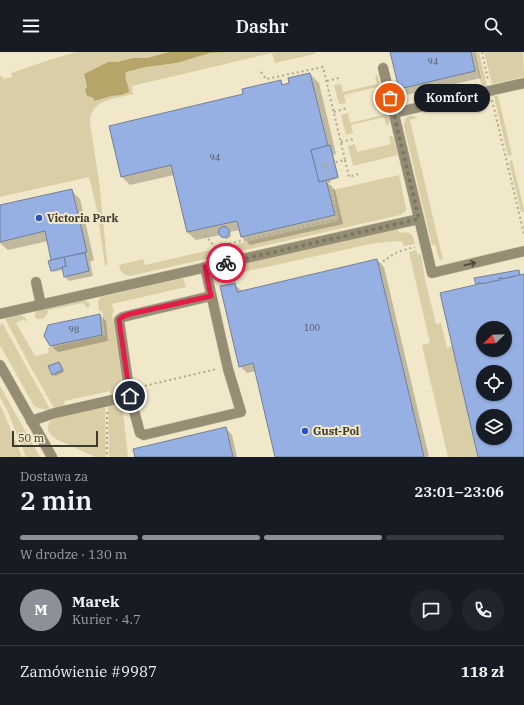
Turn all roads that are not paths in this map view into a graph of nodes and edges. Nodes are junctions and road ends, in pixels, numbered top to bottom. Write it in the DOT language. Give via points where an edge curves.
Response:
graph roads {
  1 [pos="383,68"];
  2 [pos="524,83"];
  3 [pos="394,113"];
  4 [pos="419,219"];
  5 [pos="524,251"];
  6 [pos="205,267"];
  7 [pos="36,282"];
  8 [pos="211,296"];
  9 [pos="41,305"];
  10 [pos="0,314"];
  11 [pos="0,367"];
  12 [pos="129,392"];
  13 [pos="31,421"];
  14 [pos="52,457"];
  1 -- 3 [label="street"];
  2 -- 3 [label="street"];
  3 -- 4 [label="street"];
  4 -- 5 [label="street, one-way" via="432,273"];
  4 -- 6 [label="street"];
  6 -- 8 [label="street"];
  6 -- 9 [label="street"];
  7 -- 9 [label="street"];
  8 -- 12 [label="street" via="120,318"];
  8 -- 12 [label="street" via="241,412 144,435 140,432"];
  9 -- 10 [label="street"];
  11 -- 13 [label="street"];
  12 -- 13 [label="street" via="107,401"];
  13 -- 14 [label="street"];
}
